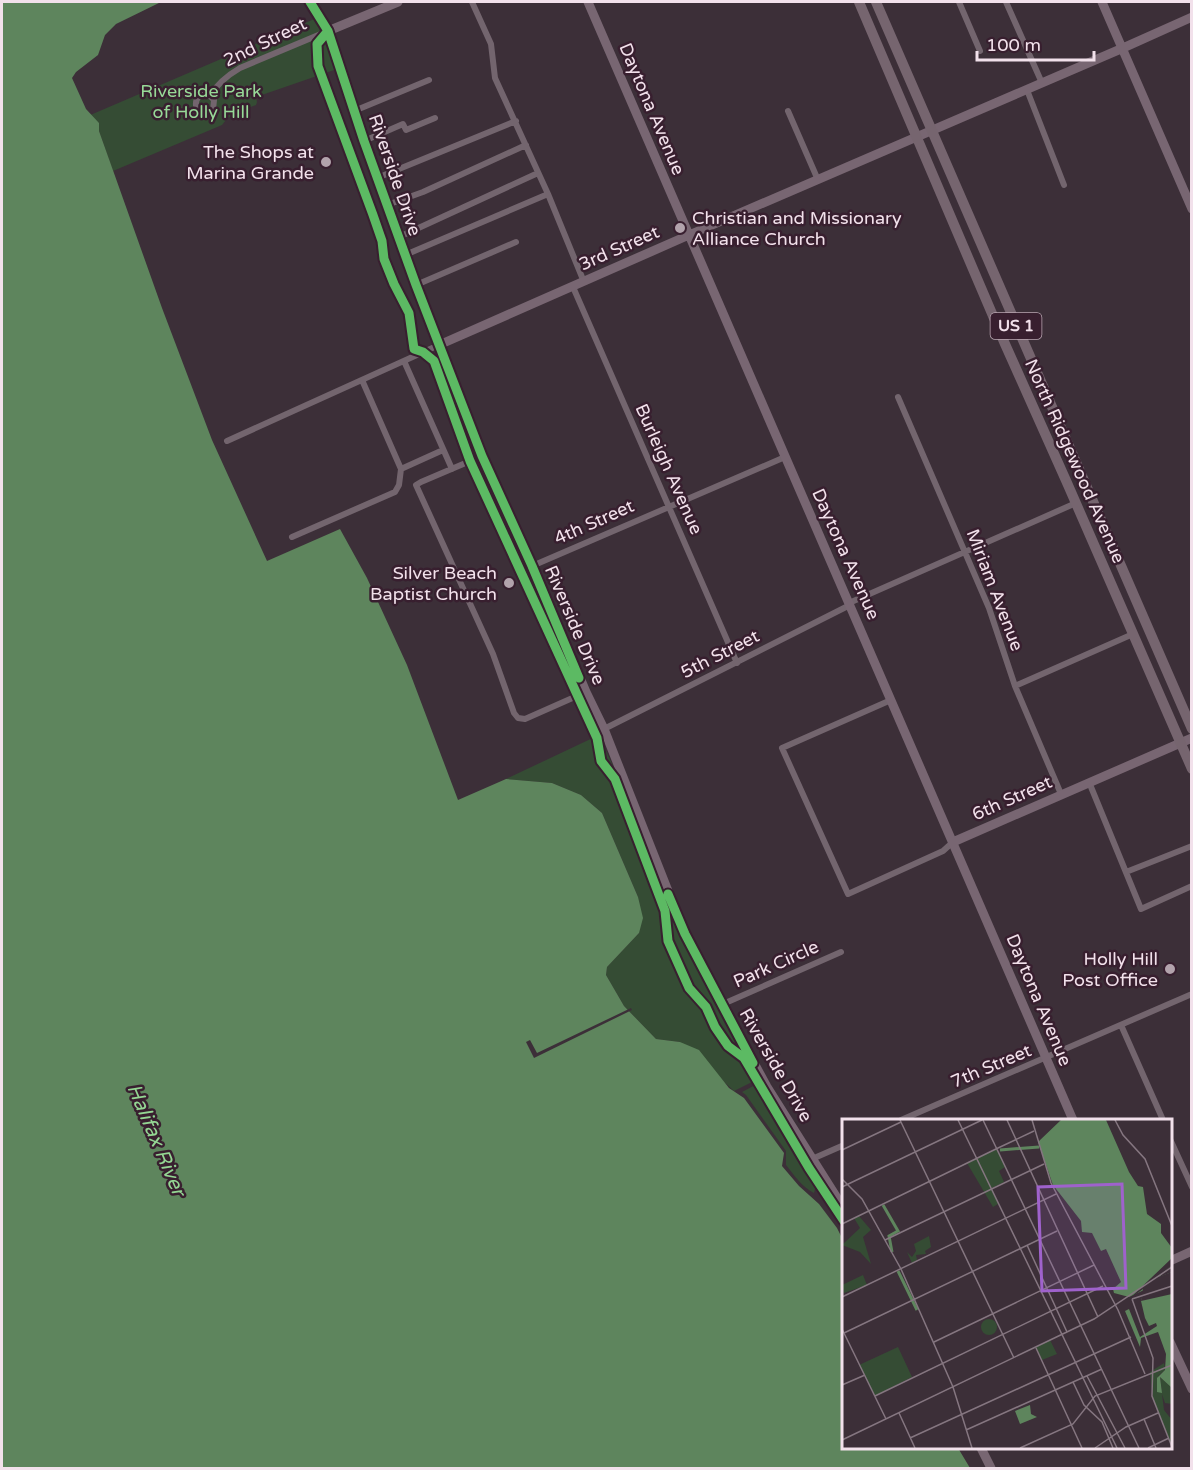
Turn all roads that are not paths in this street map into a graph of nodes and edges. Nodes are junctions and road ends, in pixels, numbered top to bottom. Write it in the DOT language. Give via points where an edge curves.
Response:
graph roads {
  1 [pos="310,2"];
  2 [pos="398,2"];
  3 [pos="472,2"];
  4 [pos="588,2"];
  5 [pos="858,2"];
  6 [pos="876,2"];
  7 [pos="959,2"];
  8 [pos="1006,2"];
  9 [pos="1102,2"];
  10 [pos="1191,17"];
  11 [pos="328,31"];
  12 [pos="1123,48"];
  13 [pos="980,51"];
  14 [pos="429,80"];
  15 [pos="1042,83"];
  16 [pos="1027,90"];
  17 [pos="210,96"];
  18 [pos="354,111"];
  19 [pos="788,111"];
  20 [pos="435,118"];
  21 [pos="516,121"];
  22 [pos="932,131"];
  23 [pos="917,137"];
  24 [pos="364,141"];
  25 [pos="526,145"];
  26 [pos="538,173"];
  27 [pos="377,178"];
  28 [pos="818,180"];
  29 [pos="1064,185"];
  30 [pos="548,194"];
  31 [pos="387,205"];
  32 [pos="1191,209"];
  33 [pos="689,235"];
  34 [pos="399,237"];
  35 [pos="516,242"];
  36 [pos="405,255"];
  37 [pos="584,282"];
  38 [pos="416,285"];
  39 [pos="573,287"];
  40 [pos="439,345"];
  41 [pos="404,361"];
  42 [pos="362,380"];
  43 [pos="898,397"];
  44 [pos="227,441"];
  45 [pos="443,450"];
  46 [pos="482,456"];
  47 [pos="785,457"];
  48 [pos="401,469"];
  49 [pos="452,469"];
  50 [pos="1068,485"];
  51 [pos="1090,496"];
  52 [pos="1076,503"];
  53 [pos="669,506"];
  54 [pos="1101,520"];
  55 [pos="292,537"];
  56 [pos="966,553"];
  57 [pos="532,566"];
  58 [pos="850,604"];
  59 [pos="1133,634"];
  60 [pos="737,663"];
  61 [pos="1015,686"];
  62 [pos="586,692"];
  63 [pos="891,700"];
  64 [pos="604,729"];
  65 [pos="1191,729"];
  66 [pos="1191,738"];
  67 [pos="1180,743"];
  68 [pos="1191,769"];
  69 [pos="1089,782"];
  70 [pos="1061,794"];
  71 [pos="952,842"];
  72 [pos="1191,846"];
  73 [pos="1126,872"];
  74 [pos="1191,886"];
  75 [pos="841,952"];
  76 [pos="1191,994"];
  77 [pos="723,1004"];
  78 [pos="1121,1025"];
  79 [pos="1046,1058"];
  80 [pos="903,1119"];
  81 [pos="1073,1119"];
  82 [pos="1163,1119"];
  83 [pos="1172,1143"];
  84 [pos="842,1145"];
  85 [pos="812,1159"];
  86 [pos="1191,1187"];
  87 [pos="842,1207"];
  88 [pos="1191,1251"];
  89 [pos="1172,1260"];
  90 [pos="1172,1346"];
  91 [pos="1191,1389"];
  92 [pos="982,1449"];
  93 [pos="991,1468"];
  1 -- 11 [label="street, Riverside Drive"];
  2 -- 11 [label="street, 2nd Street"];
  3 -- 21 [label="street" via="491,44 495,78"];
  4 -- 33 [label="street, Daytona Avenue"];
  5 -- 23 [label="main road, North Ridgewood Avenue / US 1"];
  6 -- 22 [label="main road, North Ridgewood Avenue / US 1"];
  7 -- 13 [label="street"];
  8 -- 15 [label="street"];
  9 -- 12 [label="street"];
  10 -- 12 [label="street, 3rd Street"];
  11 -- 17 [label="street, 2nd Street" via="240,68"];
  11 -- 18 [label="street, Riverside Drive"];
  12 -- 15 [label="street, 3rd Street"];
  12 -- 32 [label="street"];
  14 -- 18 [label="street"];
  15 -- 16 [label="street, 3rd Street"];
  16 -- 22 [label="street, 3rd Street"];
  16 -- 29 [label="street"];
  18 -- 24 [label="street, Riverside Drive"];
  19 -- 28 [label="street"];
  20 -- 24 [label="street" via="406,130 403,124"];
  21 -- 25 [label="street"];
  21 -- 27 [label="street"];
  22 -- 23 [label="street, 3rd Street"];
  22 -- 51 [label="main road, North Ridgewood Avenue / US 1"];
  23 -- 28 [label="street, 3rd Street"];
  23 -- 50 [label="main road, North Ridgewood Avenue / US 1"];
  24 -- 27 [label="street, Riverside Drive"];
  25 -- 26 [label="street"];
  25 -- 31 [label="street"];
  26 -- 30 [label="street"];
  26 -- 34 [label="street"];
  27 -- 31 [label="street, Riverside Drive"];
  28 -- 33 [label="street, 3rd Street"];
  30 -- 36 [label="street"];
  30 -- 37 [label="street"];
  31 -- 34 [label="street, Riverside Drive"];
  33 -- 37 [label="street, 3rd Street"];
  33 -- 47 [label="street, Daytona Avenue"];
  34 -- 36 [label="street, Riverside Drive"];
  35 -- 38 [label="street"];
  36 -- 38 [label="street, Riverside Drive"];
  37 -- 39 [label="street, 3rd Street"];
  38 -- 40 [label="street, Riverside Drive"];
  39 -- 40 [label="street, 3rd Street"];
  39 -- 53 [label="street, Burleigh Avenue"];
  40 -- 41 [label="street, 3rd Street"];
  40 -- 46 [label="street, Riverside Drive"];
  41 -- 42 [label="street, 3rd Street"];
  41 -- 45 [label="street"];
  42 -- 44 [label="street, 3rd Street"];
  42 -- 48 [label="street"];
  43 -- 56 [label="street, Miriam Avenue"];
  45 -- 48 [label="street"];
  45 -- 49 [label="street"];
  46 -- 49 [label="street"];
  46 -- 57 [label="street, Riverside Drive"];
  47 -- 53 [label="street, 4th Street"];
  47 -- 58 [label="street, Daytona Avenue"];
  48 -- 55 [label="street" via="395,492"];
  49 -- 62 [label="street" via="416,485 493,654 514,713 525,719"];
  50 -- 51 [label="main road"];
  50 -- 52 [label="main road, North Ridgewood Avenue / US 1"];
  51 -- 54 [label="main road, North Ridgewood Avenue / US 1"];
  52 -- 54 [label="main road"];
  52 -- 56 [label="street, 5th Street"];
  52 -- 59 [label="main road, North Ridgewood Avenue / US 1"];
  53 -- 57 [label="street, 4th Street"];
  53 -- 60 [label="street, Burleigh Avenue"];
  54 -- 65 [label="main road, North Ridgewood Avenue / US 1"];
  56 -- 58 [label="street, 5th Street"];
  56 -- 61 [label="street, Miriam Avenue"];
  57 -- 62 [label="street, Riverside Drive"];
  58 -- 60 [label="street, 5th Street"];
  58 -- 63 [label="street, Daytona Avenue"];
  59 -- 61 [label="street"];
  59 -- 67 [label="main road, North Ridgewood Avenue / US 1"];
  60 -- 64 [label="street, 5th Street"];
  61 -- 70 [label="street, Miriam Avenue"];
  62 -- 64 [label="street, Riverside Drive"];
  63 -- 71 [label="street, Daytona Avenue"];
  63 -- 71 [label="street, 6th Street" via="782,748 848,894 944,851"];
  64 -- 77 [label="street, Riverside Drive" via="684,934"];
  66 -- 67 [label="street, 6th Street"];
  67 -- 68 [label="main road, North Ridgewood Avenue / US 1"];
  67 -- 69 [label="street, 6th Street"];
  69 -- 70 [label="street, 6th Street"];
  69 -- 73 [label="street"];
  70 -- 71 [label="street, 6th Street"];
  71 -- 79 [label="street, Daytona Avenue"];
  72 -- 73 [label="street"];
  73 -- 74 [label="street" via="1142,909"];
  75 -- 77 [label="street, Park Circle"];
  76 -- 78 [label="street, 7th Street"];
  77 -- 85 [label="street, Riverside Drive" via="767,1087"];
  78 -- 79 [label="street, 7th Street"];
  78 -- 82 [label="street"];
  79 -- 80 [label="street, 7th Street"];
  79 -- 81 [label="street, Daytona Avenue"];
  83 -- 86 [label="street"];
  84 -- 85 [label="street"];
  85 -- 87 [label="street, Riverside Drive"];
  88 -- 89 [label="street"];
  90 -- 91 [label="street"];
  92 -- 93 [label="street"];
}
